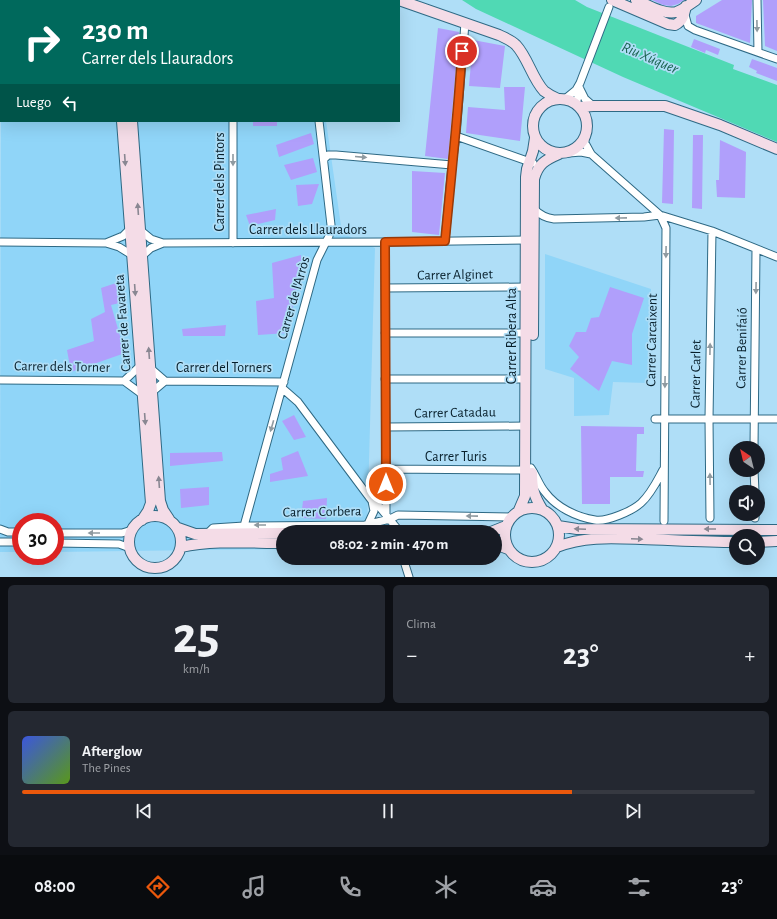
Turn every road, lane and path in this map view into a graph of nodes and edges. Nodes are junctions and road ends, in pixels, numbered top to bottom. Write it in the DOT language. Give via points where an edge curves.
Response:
graph roads {
  1 [pos="400,0"];
  2 [pos="606,0"];
  3 [pos="636,0"];
  4 [pos="696,0"];
  5 [pos="757,0"];
  6 [pos="611,4"];
  7 [pos="685,11"];
  8 [pos="464,23"];
  9 [pos="672,25"];
  10 [pos="695,30"];
  11 [pos="758,52"];
  12 [pos="777,59"];
  13 [pos="541,86"];
  14 [pos="580,86"];
  15 [pos="561,99"];
  16 [pos="577,106"];
  17 [pos="592,106"];
  18 [pos="607,106"];
  19 [pos="539,109"];
  20 [pos="122,122"];
  21 [pos="132,122"];
  22 [pos="233,122"];
  23 [pos="319,122"];
  24 [pos="587,123"];
  25 [pos="456,136"];
  26 [pos="535,138"];
  27 [pos="585,138"];
  28 [pos="777,149"];
  29 [pos="564,153"];
  30 [pos="591,154"];
  31 [pos="324,159"];
  32 [pos="529,161"];
  33 [pos="452,165"];
  34 [pos="537,169"];
  35 [pos="534,209"];
  36 [pos="660,214"];
  37 [pos="135,230"];
  38 [pos="712,231"];
  39 [pos="526,240"];
  40 [pos="445,241"];
  41 [pos="0,242"];
  42 [pos="326,242"];
  43 [pos="385,242"];
  44 [pos="106,243"];
  45 [pos="163,243"];
  46 [pos="233,243"];
  47 [pos="756,249"];
  48 [pos="137,256"];
  49 [pos="777,257"];
  50 [pos="526,287"];
  51 [pos="385,288"];
  52 [pos="385,333"];
  53 [pos="526,333"];
  54 [pos="145,366"];
  55 [pos="385,379"];
  56 [pos="526,379"];
  57 [pos="0,380"];
  58 [pos="124,381"];
  59 [pos="164,381"];
  60 [pos="283,385"];
  61 [pos="147,393"];
  62 [pos="655,419"];
  63 [pos="664,419"];
  64 [pos="709,419"];
  65 [pos="754,419"];
  66 [pos="777,419"];
  67 [pos="526,426"];
  68 [pos="386,427"];
  69 [pos="754,441"];
  70 [pos="664,468"];
  71 [pos="528,469"];
  72 [pos="386,470"];
  73 [pos="372,501"];
  74 [pos="542,509"];
  75 [pos="515,514"];
  76 [pos="388,517"];
  77 [pos="710,518"];
  78 [pos="169,519"];
  79 [pos="142,520"];
  80 [pos="664,521"];
  81 [pos="368,524"];
  82 [pos="394,525"];
  83 [pos="244,526"];
  84 [pos="506,526"];
  85 [pos="558,526"];
  86 [pos="178,528"];
  87 [pos="502,528"];
  88 [pos="0,529"];
  89 [pos="132,530"];
  90 [pos="777,530"];
  91 [pos="12,532"];
  92 [pos="64,532"];
  93 [pos="207,534"];
  94 [pos="276,534"];
  95 [pos="777,541"];
  96 [pos="0,542"];
  97 [pos="12,542"];
  98 [pos="729,542"];
  99 [pos="765,542"];
  100 [pos="64,543"];
  101 [pos="276,543"];
  102 [pos="181,547"];
  103 [pos="502,547"];
  104 [pos="557,547"];
  105 [pos="130,548"];
  106 [pos="508,549"];
  107 [pos="167,565"];
  108 [pos="405,565"];
  109 [pos="149,568"];
  110 [pos="156,577"];
  111 [pos="164,577"];
  112 [pos="409,577"];
  1 -- 8 [label="street"];
  2 -- 6 [label="street"];
  3 -- 7 [label="street" via="663,12"];
  4 -- 7 [label="street"];
  5 -- 11 [label="street, one-way"];
  6 -- 9 [label="street" via="626,6"];
  6 -- 14 [label="street"];
  7 -- 9 [label="street" via="678,24"];
  7 -- 10 [label="street" via="688,26"];
  8 -- 13 [label="street" via="515,44"];
  8 -- 25 [label="street"];
  9 -- 10 [label="street"];
  10 -- 11 [label="street"];
  11 -- 12 [label="street"];
  13 -- 15 [label="street" via="545,92"];
  13 -- 19 [label="street"];
  14 -- 15 [label="street"];
  14 -- 16 [label="street"];
  14 -- 17 [label="street" via="585,99"];
  15 -- 16 [label="street"];
  15 -- 19 [label="street" via="544,104"];
  16 -- 17 [label="street"];
  16 -- 24 [label="street" via="586,117"];
  17 -- 18 [label="street"];
  18 -- 24 [label="street" via="595,110"];
  18 -- 28 [label="street" via="665,106"];
  19 -- 26 [label="street" via="533,123"];
  20 -- 37 [label="street, Carrer de Favareta, one-way"];
  37 -- 21 [label="street, Carrer de Favareta, one-way"];
  22 -- 46 [label="street, Carrer dels Pintors, one-way"];
  23 -- 31 [label="street, Carrer de l'Arròs"];
  24 -- 27 [label="street"];
  25 -- 32 [label="street"];
  25 -- 33 [label="street"];
  26 -- 29 [label="street" via="547,151"];
  26 -- 32 [label="street, Carrer Ribera Alta"];
  27 -- 29 [label="street" via="576,149"];
  27 -- 30 [label="street"];
  29 -- 30 [label="street"];
  29 -- 34 [label="street" via="549,158"];
  30 -- 36 [label="street"];
  31 -- 33 [label="street, one-way" via="328,155 336,155"];
  31 -- 42 [label="street, Carrer de l'Arròs" via="331,225"];
  32 -- 34 [label="street"];
  32 -- 39 [label="street, Carrer Ribera Alta" via="526,177"];
  33 -- 40 [label="street"];
  34 -- 35 [label="street, Carrer Ribera Alta" via="534,179"];
  36 -- 35 [label="street, one-way" via="644,217 554,219 538,214"];
  35 -- 71 [label="street, Carrer Ribera Alta"];
  36 -- 38 [label="street"];
  36 -- 63 [label="street, Carrer Carcaixent, one-way" via="666,228"];
  37 -- 44 [label="street"];
  37 -- 45 [label="street, Carrer dels Llauradors"];
  37 -- 48 [label="street, Carrer de Favareta"];
  38 -- 47 [label="street"];
  64 -- 38 [label="street, Carrer Carlet, one-way"];
  39 -- 40 [label="street, Carrer dels Llauradors"];
  39 -- 50 [label="street, Carrer Ribera Alta"];
  40 -- 43 [label="street, Carrer dels Llauradors"];
  41 -- 44 [label="street"];
  42 -- 43 [label="street, Carrer dels Llauradors"];
  42 -- 46 [label="street, Carrer dels Llauradors"];
  42 -- 60 [label="street, Carrer de l'Arròs" via="317,260"];
  43 -- 51 [label="street"];
  44 -- 48 [label="street"];
  45 -- 46 [label="street, Carrer dels Llauradors"];
  45 -- 48 [label="street, Carrer dels Llauradors"];
  47 -- 49 [label="street"];
  47 -- 65 [label="street, Carrer Benifaió, one-way"];
  48 -- 54 [label="street, Carrer de Favareta"];
  50 -- 51 [label="street, Carrer Alginet"];
  50 -- 53 [label="street, Carrer Ribera Alta"];
  51 -- 52 [label="street"];
  52 -- 53 [label="street"];
  52 -- 55 [label="street"];
  53 -- 56 [label="street, Carrer Ribera Alta"];
  54 -- 58 [label="street"];
  54 -- 59 [label="street"];
  54 -- 61 [label="street, Carrer de Favareta"];
  55 -- 56 [label="street"];
  55 -- 68 [label="street"];
  56 -- 67 [label="street, Carrer Ribera Alta"];
  57 -- 58 [label="street, Carrer dels Torner"];
  58 -- 61 [label="street"];
  59 -- 60 [label="street, Carrer del Torners"];
  59 -- 61 [label="street"];
  60 -- 73 [label="street"];
  60 -- 83 [label="street, Carrer de l'Arròs, one-way"];
  78 -- 61 [label="street, Carrer de Favareta, one-way" via="160,501"];
  61 -- 79 [label="street, Carrer de Favareta, one-way" via="151,503"];
  62 -- 63 [label="street"];
  63 -- 64 [label="street"];
  63 -- 70 [label="street, Carrer Carcaixent"];
  64 -- 65 [label="street"];
  77 -- 64 [label="street, Carrer Carlet, one-way"];
  65 -- 66 [label="street"];
  65 -- 69 [label="street, Carrer Benifaió"];
  67 -- 68 [label="street, Carrer Catadau"];
  67 -- 71 [label="street, Carrer Ribera Alta"];
  68 -- 72 [label="street"];
  70 -- 71 [label="street, Carrer Carcaixent" via="652,491 641,503 624,514 596,520 568,511 557,504"];
  70 -- 80 [label="street, Carrer Carcaixent"];
  71 -- 72 [label="street, Carrer Turis"];
  71 -- 74 [label="street, Carrer Ribera Alta" via="535,498"];
  71 -- 75 [label="street, Carrer Ribera Alta" via="525,496"];
  72 -- 76 [label="street"];
  73 -- 76 [label="street"];
  73 -- 81 [label="street" via="374,511"];
  74 -- 75 [label="street" via="527,508"];
  74 -- 85 [label="street"];
  75 -- 76 [label="street, Carrer Corbera, one-way"];
  75 -- 84 [label="street"];
  76 -- 81 [label="street, Carrer Corbera"];
  76 -- 82 [label="street"];
  78 -- 79 [label="street" via="156,516"];
  78 -- 86 [label="street"];
  79 -- 89 [label="street"];
  81 -- 83 [label="street, Carrer Corbera, one-way"];
  83 -- 93 [label="street, Carrer Corbera" via="213,528"];
  84 -- 87 [label="street"];
  84 -- 106 [label="street" via="504,534"];
  90 -- 85 [label="street, one-way" via="577,529"];
  85 -- 104 [label="street"];
  86 -- 93 [label="street" via="195,534"];
  86 -- 102 [label="street"];
  88 -- 91 [label="street"];
  89 -- 92 [label="street, one-way" via="122,533"];
  89 -- 105 [label="street"];
  93 -- 94 [label="street"];
  95 -- 99 [label="street"];
  96 -- 97 [label="street"];
  104 -- 98 [label="street, one-way" via="577,541 612,538"];
  100 -- 105 [label="street" via="119,544"];
  101 -- 102 [label="street" via="235,542"];
  102 -- 107 [label="street" via="174,561"];
  103 -- 106 [label="street"];
  104 -- 106 [label="street" via="548,557 537,562 520,560"];
  105 -- 109 [label="street" via="132,555"];
  107 -- 109 [label="street"];
  107 -- 111 [label="street"];
  108 -- 112 [label="street"];
  109 -- 110 [label="street"];
}
